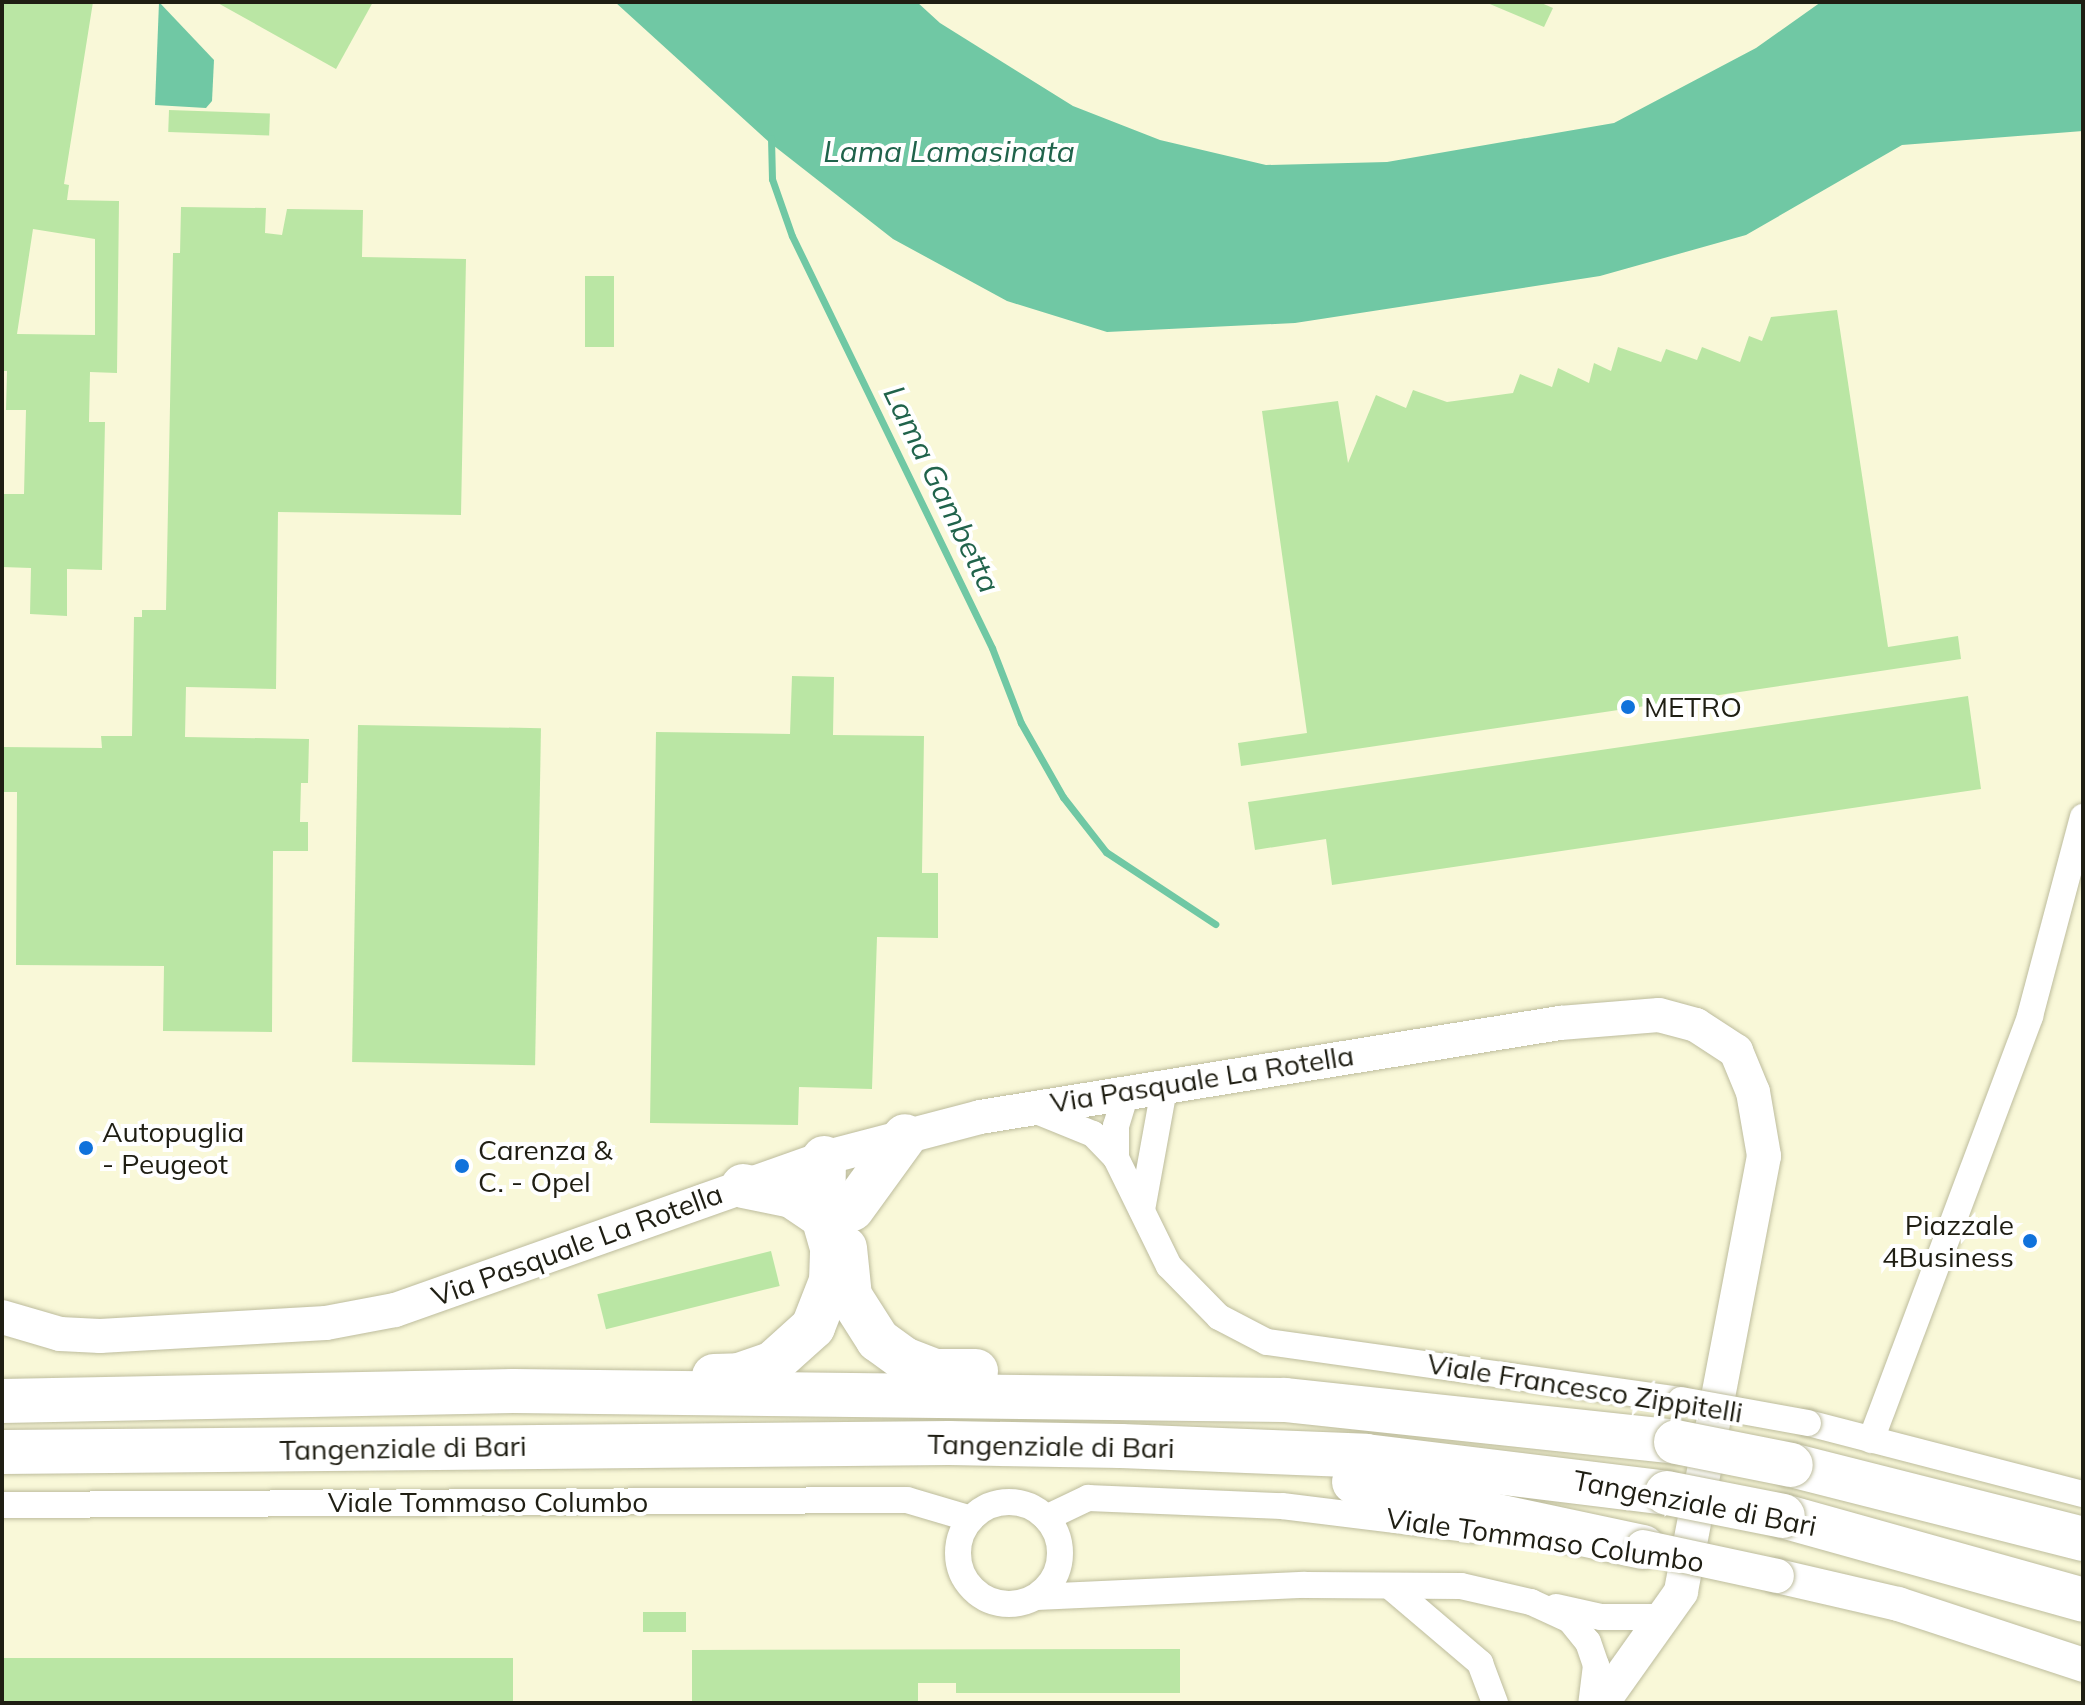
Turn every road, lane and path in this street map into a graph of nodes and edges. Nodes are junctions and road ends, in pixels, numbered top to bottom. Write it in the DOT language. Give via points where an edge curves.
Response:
graph roads {
  1 [pos="2083,817"];
  2 [pos="1165,1083"];
  3 [pos="1127,1090"];
  4 [pos="1029,1108"];
  5 [pos="905,1136"];
  6 [pos="824,1158"];
  7 [pos="1116,1158"];
  8 [pos="743,1186"];
  9 [pos="1142,1210"];
  10 [pos="838,1213"];
  11 [pos="2,1317"];
  12 [pos="513,1391"];
  13 [pos="1077,1396"];
  14 [pos="2,1401"];
  15 [pos="1679,1421"];
  16 [pos="1871,1440"];
  17 [pos="1121,1446"];
  18 [pos="2,1452"];
  19 [pos="2083,1494"];
  20 [pos="2,1505"];
  21 [pos="1046,1518"];
  22 [pos="971,1519"];
  23 [pos="2083,1539"];
  24 [pos="1643,1547"];
  25 [pos="1060,1557"];
  26 [pos="1392,1588"];
  27 [pos="1106,1591"];
  28 [pos="1036,1597"];
  29 [pos="2083,1600"];
  30 [pos="1531,1602"];
  31 [pos="1667,1617"];
  32 [pos="2083,1665"];
  33 [pos="1497,1703"];
  34 [pos="1591,1703"];
  35 [pos="1602,1703"];
  1 -- 16 [label="street" via="2030,1016"];
  2 -- 3 [label="street, Via Pasquale La Rotella"];
  2 -- 9 [label="street"];
  2 -- 31 [label="street, Via Pasquale La Rotella" via="1614,1016 1659,1015 1696,1025 1736,1051 1753,1092 1764,1156 1681,1592"];
  3 -- 4 [label="street, Via Pasquale La Rotella"];
  3 -- 7 [label="street" via="1116,1126"];
  4 -- 5 [label="street, Via Pasquale La Rotella"];
  4 -- 7 [label="street" via="1093,1134"];
  5 -- 6 [label="street, Via Pasquale La Rotella"];
  5 -- 10 [label="highway"];
  6 -- 8 [label="street, Via Pasquale La Rotella"];
  6 -- 10 [label="highway" via="851,1188"];
  7 -- 9 [label="street, Viale Francesco Zippitelli"];
  8 -- 10 [label="highway"];
  8 -- 11 [label="street, Via Pasquale La Rotella" via="395,1310 340,1320 100,1336 60,1334"];
  9 -- 15 [label="street, Viale Francesco Zippitelli" via="1169,1266 1219,1317 1267,1342"];
  10 -- 12 [label="highway" via="831,1281 813,1327 773,1363 739,1375 603,1377"];
  10 -- 13 [label="highway" via="845,1271 862,1321 878,1340 904,1359 936,1371 1023,1371"];
  12 -- 13 [label="highway, Tangenziale di Bari"];
  12 -- 14 [label="highway, Tangenziale di Bari"];
  13 -- 15 [label="highway, Tangenziale di Bari" via="1285,1400"];
  15 -- 16 [label="street, Viale Francesco Zippitelli, bridge" via="1808,1423"];
  15 -- 23 [label="highway, Tangenziale di Bari, bridge" via="1791,1465"];
  16 -- 19 [label="street, Viale Francesco Zippitelli"];
  17 -- 18 [label="highway, Tangenziale di Bari"];
  17 -- 24 [label="highway" via="1179,1472 1373,1483 1521,1523 1603,1535"];
  17 -- 29 [label="highway, Tangenziale di Bari, bridge" via="1366,1456 1667,1493 1783,1516"];
  20 -- 22 [label="street, Viale Tommaso Columbo" via="907,1500"];
  21 -- 22 [label="street" via="1017,1502 1000,1503"];
  21 -- 24 [label="street, Viale Tommaso Columbo" via="1088,1498 1282,1506"];
  21 -- 25 [label="street"];
  22 -- 28 [label="street" via="958,1557 965,1580 975,1592 1005,1605"];
  24 -- 32 [label="street, Viale Tommaso Columbo, bridge" via="1898,1604"];
  25 -- 27 [label="street" via="1074,1574"];
  25 -- 28 [label="street" via="1048,1587"];
  26 -- 27 [label="street"];
  26 -- 30 [label="street" via="1461,1586"];
  26 -- 33 [label="street" via="1480,1663"];
  27 -- 28 [label="street"];
  30 -- 31 [label="street" via="1601,1617"];
  30 -- 34 [label="street" via="1570,1620 1588,1642 1596,1665"];
  31 -- 35 [label="street, Via Pasquale La Rotella"];
}
